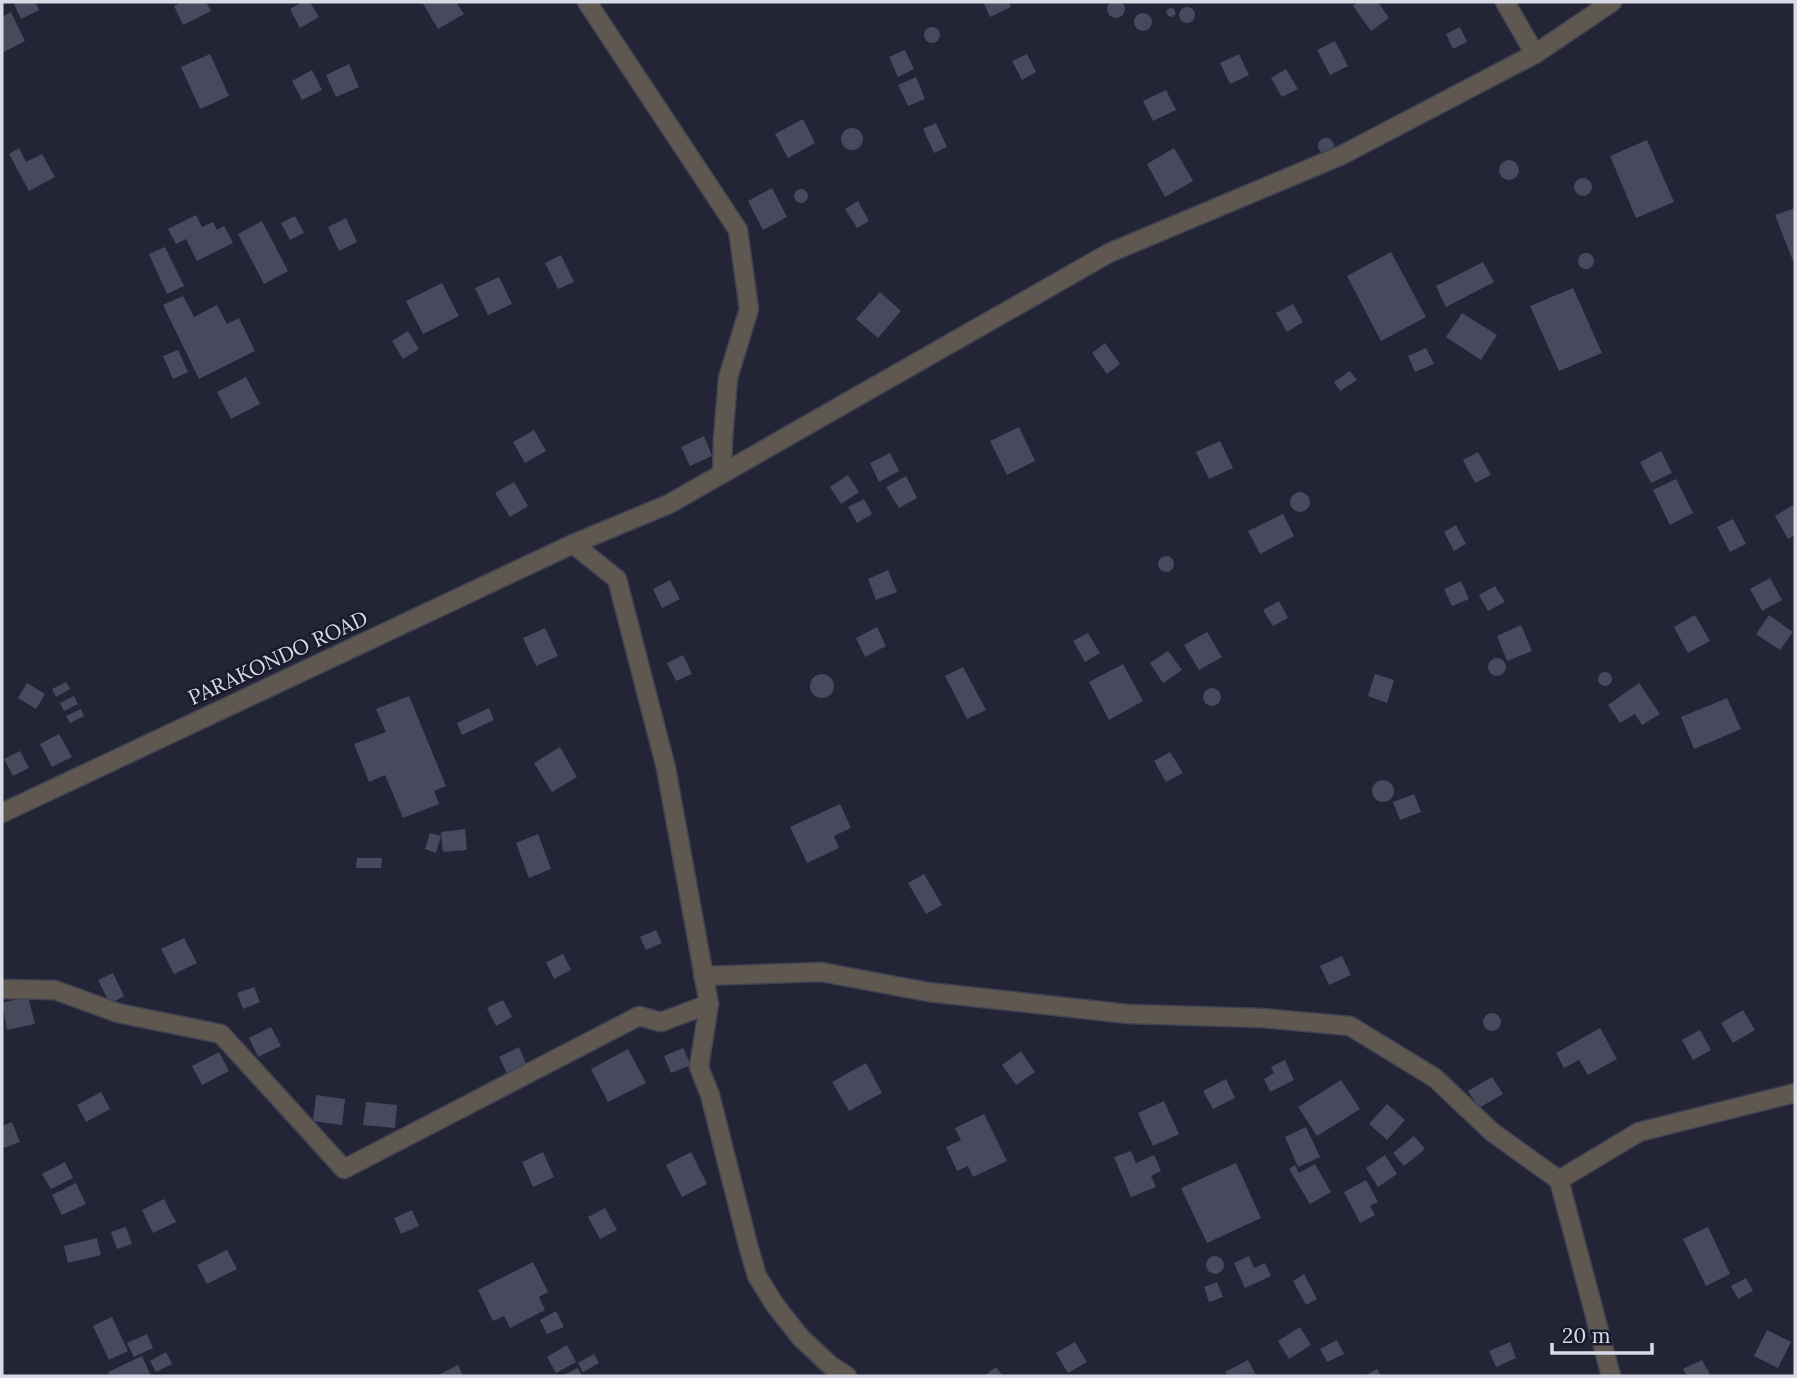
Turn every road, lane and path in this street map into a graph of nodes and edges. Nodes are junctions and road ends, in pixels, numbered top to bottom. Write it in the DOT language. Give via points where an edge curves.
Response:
graph roads {
  1 [pos="587,2"];
  2 [pos="1505,2"];
  3 [pos="1612,2"];
  4 [pos="1535,54"];
  5 [pos="722,474"];
  6 [pos="573,544"];
  7 [pos="2,813"];
  8 [pos="703,976"];
  9 [pos="2,989"];
  10 [pos="709,1004"];
  11 [pos="1795,1093"];
  12 [pos="1559,1180"];
  13 [pos="847,1376"];
  14 [pos="1611,1376"];
  1 -- 5 [label="street" via="738,230 749,309 728,378"];
  2 -- 4 [label="street"];
  3 -- 4 [label="street, PARAKONDO ROAD"];
  4 -- 5 [label="street, PARAKONDO ROAD" via="1342,155 1109,253"];
  5 -- 6 [label="street, PARAKONDO ROAD" via="669,504"];
  6 -- 7 [label="street, PARAKONDO ROAD"];
  6 -- 8 [label="street" via="617,579 666,768"];
  8 -- 10 [label="street"];
  8 -- 12 [label="street" via="821,972 928,992 1128,1014 1350,1026 1436,1078 1492,1132"];
  9 -- 10 [label="street" via="55,990 118,1013 221,1034 344,1169 639,1016 661,1022"];
  10 -- 13 [label="street" via="699,1067 757,1276 801,1338"];
  11 -- 12 [label="street" via="1639,1132"];
  12 -- 14 [label="street"];
}
